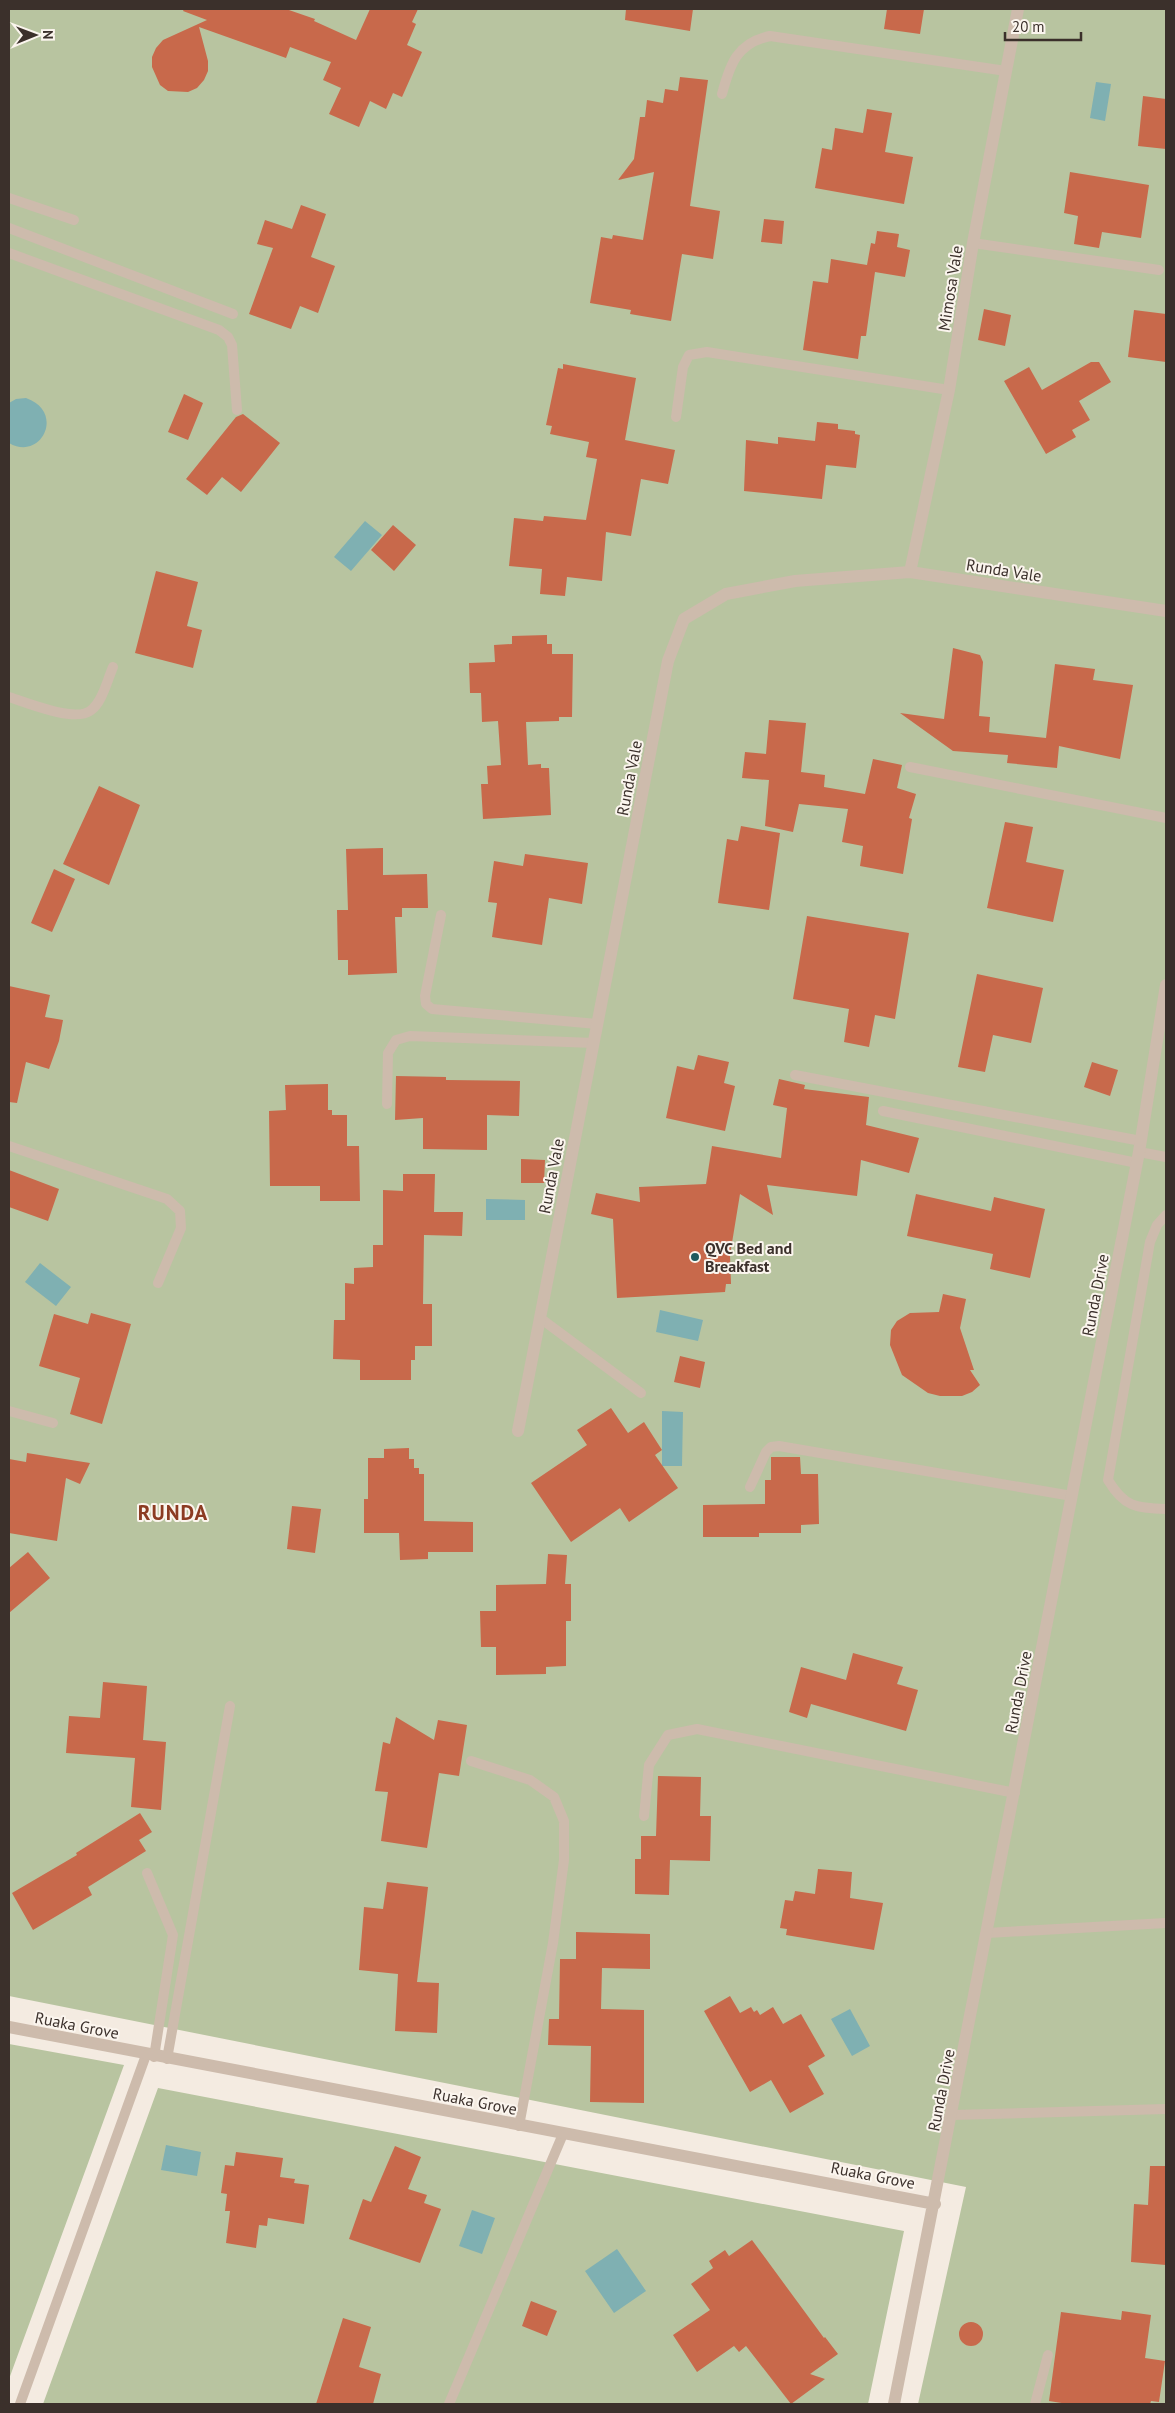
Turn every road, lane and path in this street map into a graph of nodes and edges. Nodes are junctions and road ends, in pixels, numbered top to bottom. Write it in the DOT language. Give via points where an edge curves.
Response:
graph roads {
  1 [pos="1018,9"];
  2 [pos="1006,71"];
  3 [pos="722,94"];
  4 [pos="9,198"];
  5 [pos="74,220"];
  6 [pos="9,228"];
  7 [pos="973,242"];
  8 [pos="9,254"];
  9 [pos="1159,270"];
  10 [pos="234,314"];
  11 [pos="949,390"];
  12 [pos="237,410"];
  13 [pos="676,417"];
  14 [pos="910,572"];
  15 [pos="1166,611"];
  16 [pos="113,667"];
  17 [pos="9,697"];
  18 [pos="910,767"];
  19 [pos="1166,818"];
  20 [pos="441,915"];
  21 [pos="1166,985"];
  22 [pos="597,1024"];
  23 [pos="594,1043"];
  24 [pos="795,1075"];
  25 [pos="387,1104"];
  26 [pos="883,1111"];
  27 [pos="9,1146"];
  28 [pos="1139,1152"];
  29 [pos="1166,1157"];
  30 [pos="1166,1215"];
  31 [pos="158,1283"];
  32 [pos="540,1318"];
  33 [pos="640,1393"];
  34 [pos="9,1411"];
  35 [pos="54,1423"];
  36 [pos="518,1431"];
  37 [pos="750,1487"];
  38 [pos="1072,1496"];
  39 [pos="1166,1508"];
  40 [pos="230,1706"];
  41 [pos="471,1761"];
  42 [pos="1015,1792"];
  43 [pos="644,1816"];
  44 [pos="147,1873"];
  45 [pos="1166,1923"];
  46 [pos="987,1933"];
  47 [pos="9,2027"];
  48 [pos="156,2057"];
  49 [pos="1166,2109"];
  50 [pos="952,2115"];
  51 [pos="519,2126"];
  52 [pos="563,2134"];
  53 [pos="935,2204"];
  54 [pos="1048,2355"];
  55 [pos="20,2404"];
  56 [pos="449,2404"];
  57 [pos="894,2404"];
  58 [pos="1035,2404"];
  1 -- 2 [label="street, Mimosa Vale"];
  2 -- 3 [label="lane" via="770,36 757,39 738,53"];
  2 -- 7 [label="street, Mimosa Vale"];
  4 -- 5 [label="lane"];
  6 -- 10 [label="lane"];
  7 -- 9 [label="lane"];
  7 -- 11 [label="street, Mimosa Vale"];
  8 -- 12 [label="lane" via="219,330 232,345"];
  11 -- 13 [label="lane" via="707,352 689,355"];
  11 -- 14 [label="street, Mimosa Vale"];
  14 -- 15 [label="street, Runda Vale"];
  14 -- 22 [label="street, Runda Vale" via="795,581 726,594 684,619 668,661"];
  16 -- 17 [label="lane" via="98,702 81,716"];
  18 -- 19 [label="lane"];
  20 -- 22 [label="lane" via="425,996 426,1004 432,1009"];
  21 -- 28 [label="street, Runda Drive"];
  22 -- 23 [label="street, Runda Vale"];
  23 -- 25 [label="lane" via="410,1036 396,1040 388,1053"];
  23 -- 32 [label="street, Runda Vale"];
  24 -- 28 [label="lane"];
  26 -- 28 [label="lane"];
  27 -- 31 [label="lane" via="167,1200 180,1212 181,1228"];
  28 -- 29 [label="lane"];
  28 -- 38 [label="street, Runda Drive"];
  30 -- 39 [label="lane" via="1157,1225 1150,1242 1108,1480 1127,1504"];
  32 -- 33 [label="lane"];
  32 -- 36 [label="street, Runda Vale"];
  34 -- 35 [label="lane"];
  37 -- 38 [label="lane" via="766,1452 779,1446"];
  38 -- 42 [label="street, Runda Drive"];
  40 -- 48 [label="lane"];
  41 -- 51 [label="lane" via="530,1780 554,1797 564,1821 564,1860 553,1943"];
  42 -- 43 [label="lane" via="697,1729 668,1735 649,1765"];
  42 -- 46 [label="street, Runda Drive"];
  44 -- 48 [label="lane" via="173,1935"];
  45 -- 46 [label="lane"];
  46 -- 50 [label="street, Runda Drive"];
  47 -- 48 [label="street, Ruaka Grove"];
  48 -- 51 [label="street, Ruaka Grove"];
  48 -- 55 [label="lane"];
  49 -- 50 [label="lane"];
  50 -- 53 [label="street, Runda Drive"];
  51 -- 52 [label="street, Ruaka Grove"];
  52 -- 53 [label="street, Ruaka Grove"];
  52 -- 56 [label="lane"];
  53 -- 57 [label="street, Runda Drive"];
  54 -- 58 [label="lane"];
}
